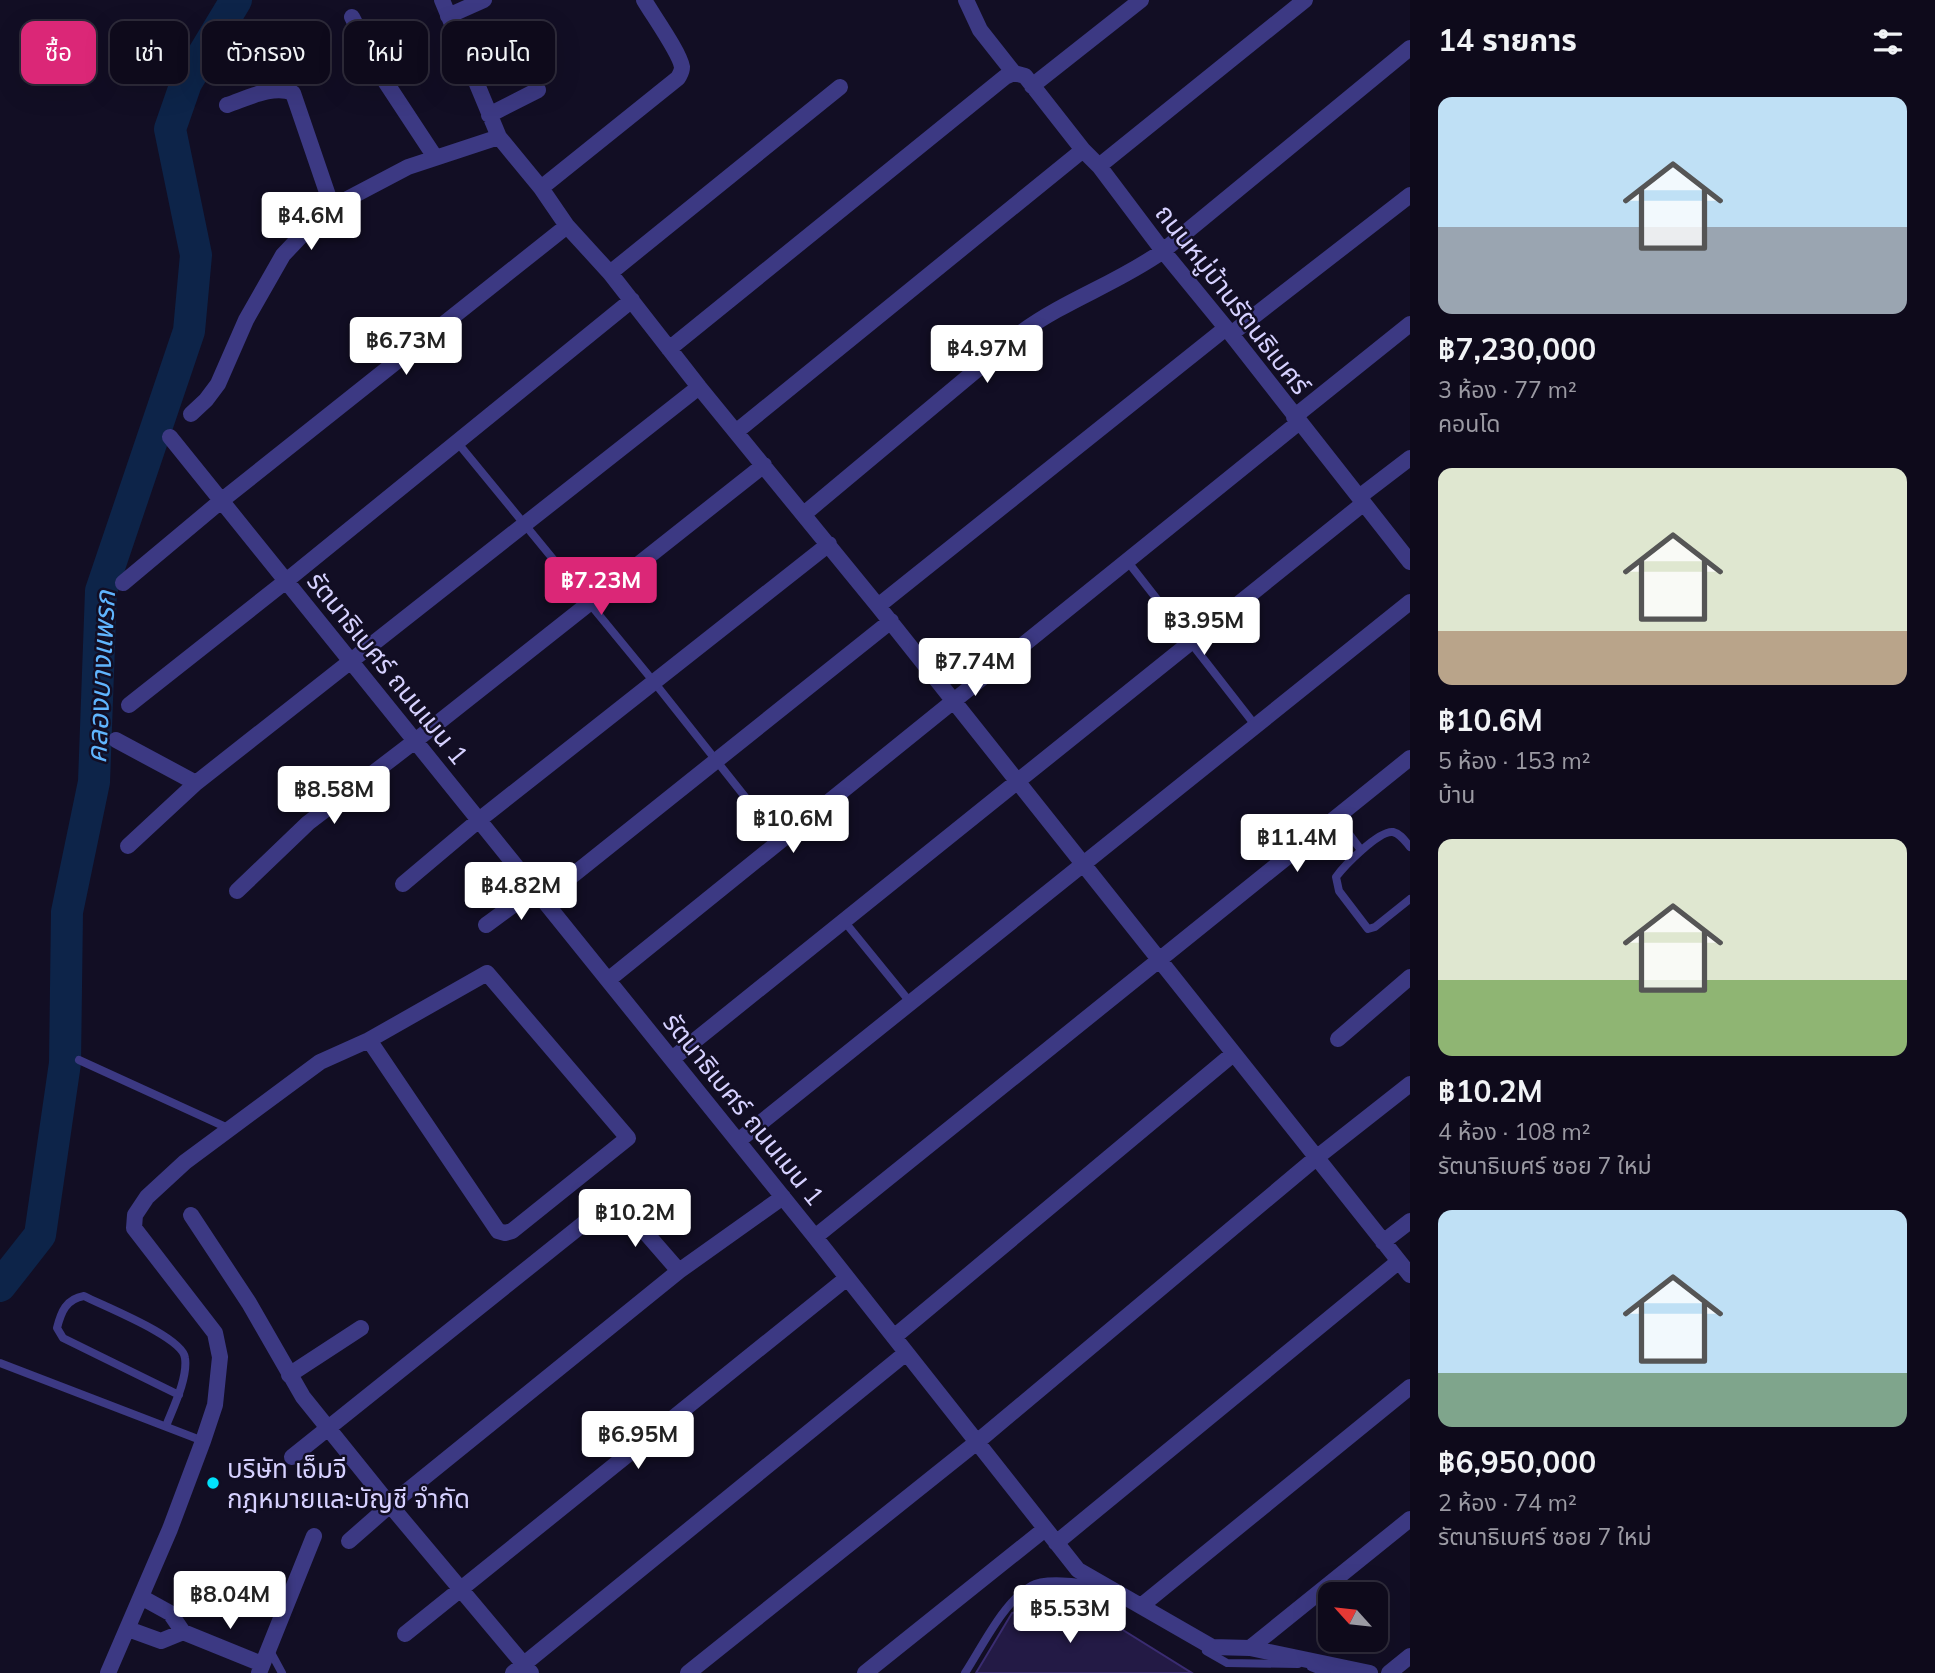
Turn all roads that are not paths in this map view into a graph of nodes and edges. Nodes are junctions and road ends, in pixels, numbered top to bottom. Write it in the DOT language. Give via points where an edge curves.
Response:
graph roads {
  1 [pos="442,0"];
  2 [pos="484,0"];
  3 [pos="644,0"];
  4 [pos="966,0"];
  5 [pos="1141,0"];
  6 [pos="1306,0"];
  7 [pos="448,16"];
  8 [pos="352,18"];
  9 [pos="1410,48"];
  10 [pos="1014,73"];
  11 [pos="1032,86"];
  12 [pos="840,88"];
  13 [pos="538,90"];
  14 [pos="227,105"];
  15 [pos="489,115"];
  16 [pos="499,136"];
  17 [pos="1083,150"];
  18 [pos="435,157"];
  19 [pos="1099,166"];
  20 [pos="541,188"];
  21 [pos="1409,199"];
  22 [pos="332,207"];
  23 [pos="567,226"];
  24 [pos="1163,251"];
  25 [pos="610,273"];
  26 [pos="632,300"];
  27 [pos="1410,324"];
  28 [pos="1228,331"];
  29 [pos="669,349"];
  30 [pos="699,387"];
  31 [pos="191,414"];
  32 [pos="1296,420"];
  33 [pos="737,431"];
  34 [pos="170,437"];
  35 [pos="457,443"];
  36 [pos="1410,458"];
  37 [pos="764,465"];
  38 [pos="1362,500"];
  39 [pos="221,501"];
  40 [pos="804,514"];
  41 [pos="524,523"];
  42 [pos="829,544"];
  43 [pos="1128,562"];
  44 [pos="1410,562"];
  45 [pos="286,581"];
  46 [pos="123,583"];
  47 [pos="590,602"];
  48 [pos="1410,602"];
  49 [pos="878,606"];
  50 [pos="891,621"];
  51 [pos="1192,643"];
  52 [pos="350,660"];
  53 [pos="654,681"];
  54 [pos="954,701"];
  55 [pos="129,705"];
  56 [pos="1255,725"];
  57 [pos="116,740"];
  58 [pos="415,741"];
  59 [pos="1410,759"];
  60 [pos="716,761"];
  61 [pos="196,783"];
  62 [pos="1017,783"];
  63 [pos="1337,818"];
  64 [pos="479,820"];
  65 [pos="780,841"];
  66 [pos="128,846"];
  67 [pos="1410,847"];
  68 [pos="1362,850"];
  69 [pos="1081,864"];
  70 [pos="402,884"];
  71 [pos="237,891"];
  72 [pos="539,894"];
  73 [pos="1407,902"];
  74 [pos="1410,913"];
  75 [pos="844,921"];
  76 [pos="485,925"];
  77 [pos="1159,960"];
  78 [pos="1410,977"];
  79 [pos="608,980"];
  80 [pos="910,1002"];
  81 [pos="1338,1039"];
  82 [pos="369,1040"];
  83 [pos="1233,1054"];
  84 [pos="672,1059"];
  85 [pos="79,1060"];
  86 [pos="1410,1084"];
  87 [pos="230,1129"];
  88 [pos="738,1140"];
  89 [pos="1316,1158"];
  90 [pos="783,1196"];
  91 [pos="191,1215"];
  92 [pos="1410,1221"];
  93 [pos="815,1237"];
  94 [pos="1384,1242"];
  95 [pos="1398,1262"];
  96 [pos="678,1271"];
  97 [pos="1410,1275"];
  98 [pos="847,1278"];
  99 [pos="361,1328"];
  100 [pos="894,1337"];
  101 [pos="906,1353"];
  102 [pos="0,1363"];
  103 [pos="289,1375"];
  104 [pos="1410,1387"];
  105 [pos="179,1395"];
  106 [pos="166,1426"];
  107 [pos="329,1428"];
  108 [pos="202,1441"];
  109 [pos="977,1442"];
  110 [pos="292,1457"];
  111 [pos="390,1505"];
  112 [pos="1410,1519"];
  113 [pos="1045,1529"];
  114 [pos="314,1536"];
  115 [pos="349,1541"];
  116 [pos="1056,1543"];
  117 [pos="463,1589"];
  118 [pos="141,1597"];
  119 [pos="1141,1606"];
  120 [pos="128,1629"];
  121 [pos="183,1632"];
  122 [pos="405,1634"];
  123 [pos="1250,1648"];
  124 [pos="1410,1656"];
  125 [pos="263,1662"];
  126 [pos="523,1670"];
  127 [pos="108,1673"];
  128 [pos="282,1673"];
  129 [pos="688,1673"];
  130 [pos="865,1673"];
  131 [pos="965,1673"];
  132 [pos="1326,1673"];
  133 [pos="1370,1673"];
  134 [pos="1389,1673"];
  1 -- 7 [label="street"];
  2 -- 7 [label="street"];
  3 -- 20 [label="street" via="682,66 678,78"];
  4 -- 10 [label="street, ถนนหมู่บ้านรัตนธิเบศร์" via="980,30"];
  5 -- 11 [label="street"];
  6 -- 19 [label="street"];
  7 -- 15 [label="street"];
  8 -- 18 [label="street" via="383,78"];
  9 -- 24 [label="street"];
  10 -- 11 [label="street, ถนนหมู่บ้านรัตนธิเบศร์" via="1025,76"];
  10 -- 29 [label="street"];
  11 -- 17 [label="street, ถนนหมู่บ้านรัตนธิเบศร์"];
  12 -- 25 [label="street"];
  13 -- 15 [label="street"];
  14 -- 22 [label="street" via="268,91 293,93"];
  15 -- 16 [label="street"];
  16 -- 18 [label="street"];
  16 -- 20 [label="street"];
  17 -- 19 [label="street, ถนนหมู่บ้านรัตนธิเบศร์"];
  17 -- 33 [label="street"];
  18 -- 22 [label="street"];
  19 -- 24 [label="street, ถนนหมู่บ้านรัตนธิเบศร์"];
  20 -- 23 [label="street"];
  21 -- 28 [label="street"];
  22 -- 31 [label="street" via="283,255 246,320 218,384"];
  23 -- 25 [label="street"];
  23 -- 39 [label="street"];
  24 -- 28 [label="street, ถนนหมู่บ้านรัตนธิเบศร์"];
  24 -- 40 [label="street" via="1049,312"];
  25 -- 26 [label="street"];
  26 -- 29 [label="street"];
  26 -- 35 [label="street"];
  27 -- 32 [label="street"];
  28 -- 32 [label="street, ถนนหมู่บ้านรัตนธิเบศร์"];
  28 -- 49 [label="street"];
  29 -- 30 [label="street"];
  30 -- 33 [label="street"];
  30 -- 41 [label="street"];
  32 -- 38 [label="street, ถนนหมู่บ้านรัตนธิเบศร์"];
  32 -- 43 [label="street"];
  33 -- 37 [label="street"];
  34 -- 39 [label="street, รัตนาธิเบศร์ ถนนเมน 1"];
  35 -- 41 [label="lane"];
  35 -- 45 [label="street"];
  36 -- 38 [label="street"];
  37 -- 40 [label="street"];
  37 -- 47 [label="street"];
  38 -- 44 [label="street, ถนนหมู่บ้านรัตนธิเบศร์"];
  38 -- 51 [label="street"];
  39 -- 45 [label="street, รัตนาธิเบศร์ ถนนเมน 1"];
  39 -- 46 [label="street"];
  40 -- 42 [label="street"];
  41 -- 47 [label="lane"];
  41 -- 52 [label="street"];
  42 -- 49 [label="street"];
  42 -- 53 [label="street"];
  43 -- 51 [label="lane"];
  43 -- 54 [label="street"];
  45 -- 52 [label="street, รัตนาธิเบศร์ ถนนเมน 1"];
  45 -- 55 [label="street"];
  47 -- 53 [label="lane"];
  47 -- 58 [label="street"];
  48 -- 56 [label="street"];
  49 -- 50 [label="street"];
  50 -- 54 [label="street"];
  50 -- 60 [label="street"];
  51 -- 56 [label="lane"];
  51 -- 62 [label="street"];
  52 -- 58 [label="street, รัตนาธิเบศร์ ถนนเมน 1"];
  52 -- 61 [label="street"];
  53 -- 60 [label="lane"];
  53 -- 64 [label="street"];
  54 -- 62 [label="street"];
  54 -- 65 [label="street"];
  56 -- 69 [label="street"];
  57 -- 61 [label="street"];
  58 -- 64 [label="street, รัตนาธิเบศร์ ถนนเมน 1"];
  58 -- 71 [label="street" via="308,823"];
  59 -- 63 [label="street"];
  60 -- 65 [label="lane"];
  60 -- 72 [label="street"];
  61 -- 66 [label="street"];
  62 -- 69 [label="street"];
  62 -- 75 [label="street"];
  63 -- 68 [label="lane"];
  63 -- 77 [label="street"];
  64 -- 70 [label="street"];
  64 -- 72 [label="street, รัตนาธิเบศร์ ถนนเมน 1"];
  65 -- 79 [label="street"];
  67 -- 68 [label="lane" via="1392,832"];
  68 -- 73 [label="lane" via="1340,871 1336,883 1363,925 1375,927"];
  69 -- 77 [label="street"];
  69 -- 80 [label="street"];
  72 -- 76 [label="street"];
  72 -- 79 [label="street, รัตนาธิเบศร์ ถนนเมน 1"];
  73 -- 74 [label="lane"];
  75 -- 80 [label="lane"];
  75 -- 84 [label="street"];
  77 -- 83 [label="street"];
  77 -- 93 [label="street"];
  78 -- 81 [label="street"];
  79 -- 84 [label="street, รัตนาธิเบศร์ ถนนเมน 1"];
  80 -- 88 [label="street"];
  82 -- 82 [label="street" via="498,1231 512,1231 628,1138 487,973"];
  82 -- 87 [label="street" via="320,1062"];
  83 -- 89 [label="street"];
  83 -- 100 [label="street"];
  84 -- 88 [label="street, รัตนาธิเบศร์ ถนนเมน 1"];
  85 -- 87 [label="lane"];
  86 -- 89 [label="street"];
  87 -- 108 [label="street" via="147,1197 135,1215 134,1228 144,1244 215,1333 220,1357 215,1405"];
  88 -- 90 [label="street, รัตนาธิเบศร์ ถนนเมน 1"];
  89 -- 94 [label="street"];
  89 -- 109 [label="street"];
  90 -- 93 [label="street, รัตนาธิเบศร์ ถนนเมน 1"];
  90 -- 96 [label="street"];
  91 -- 103 [label="street"];
  92 -- 94 [label="street"];
  93 -- 98 [label="street, รัตนาธิเบศร์ ถนนเมน 1"];
  94 -- 95 [label="street"];
  95 -- 97 [label="street"];
  95 -- 116 [label="street"];
  96 -- 107 [label="street" via="613,1200"];
  96 -- 111 [label="street"];
  98 -- 100 [label="street, รัตนาธิเบศร์ ถนนเมน 1"];
  98 -- 117 [label="street"];
  99 -- 103 [label="street"];
  100 -- 101 [label="street, รัตนาธิเบศร์ ถนนเมน 1"];
  101 -- 109 [label="street, รัตนาธิเบศร์ ถนนเมน 1"];
  101 -- 126 [label="street"];
  102 -- 106 [label="lane"];
  103 -- 107 [label="street"];
  104 -- 119 [label="street"];
  105 -- 105 [label="lane" via="186,1357 182,1349 84,1296 68,1302 57,1328 63,1338"];
  105 -- 106 [label="lane"];
  106 -- 108 [label="lane"];
  107 -- 110 [label="street"];
  107 -- 111 [label="street"];
  108 -- 118 [label="street"];
  109 -- 113 [label="street, รัตนาธิเบศร์ ถนนเมน 1"];
  109 -- 129 [label="street"];
  111 -- 115 [label="street"];
  111 -- 117 [label="street"];
  112 -- 123 [label="street"];
  113 -- 116 [label="street, รัตนาธิเบศร์ ถนนเมน 1"];
  113 -- 130 [label="street"];
  114 -- 125 [label="street"];
  116 -- 119 [label="street, รัตนาธิเบศร์ ถนนเมน 1" via="1078,1570"];
  117 -- 122 [label="street"];
  117 -- 126 [label="street"];
  118 -- 120 [label="street"];
  118 -- 121 [label="street" via="170,1613"];
  119 -- 123 [label="street, รัตนาธิเบศร์ ถนนเมน 1" via="1212,1647"];
  120 -- 121 [label="street" via="161,1641"];
  120 -- 127 [label="street"];
  121 -- 125 [label="street"];
  123 -- 133 [label="street, รัตนาธิเบศร์ ถนนเมน 1"];
  124 -- 134 [label="street"];
  125 -- 128 [label="lane"];
  131 -- 132 [label="lane" via="1011,1602 1032,1585 1077,1581 1101,1588 1227,1663 1304,1664"];
}
